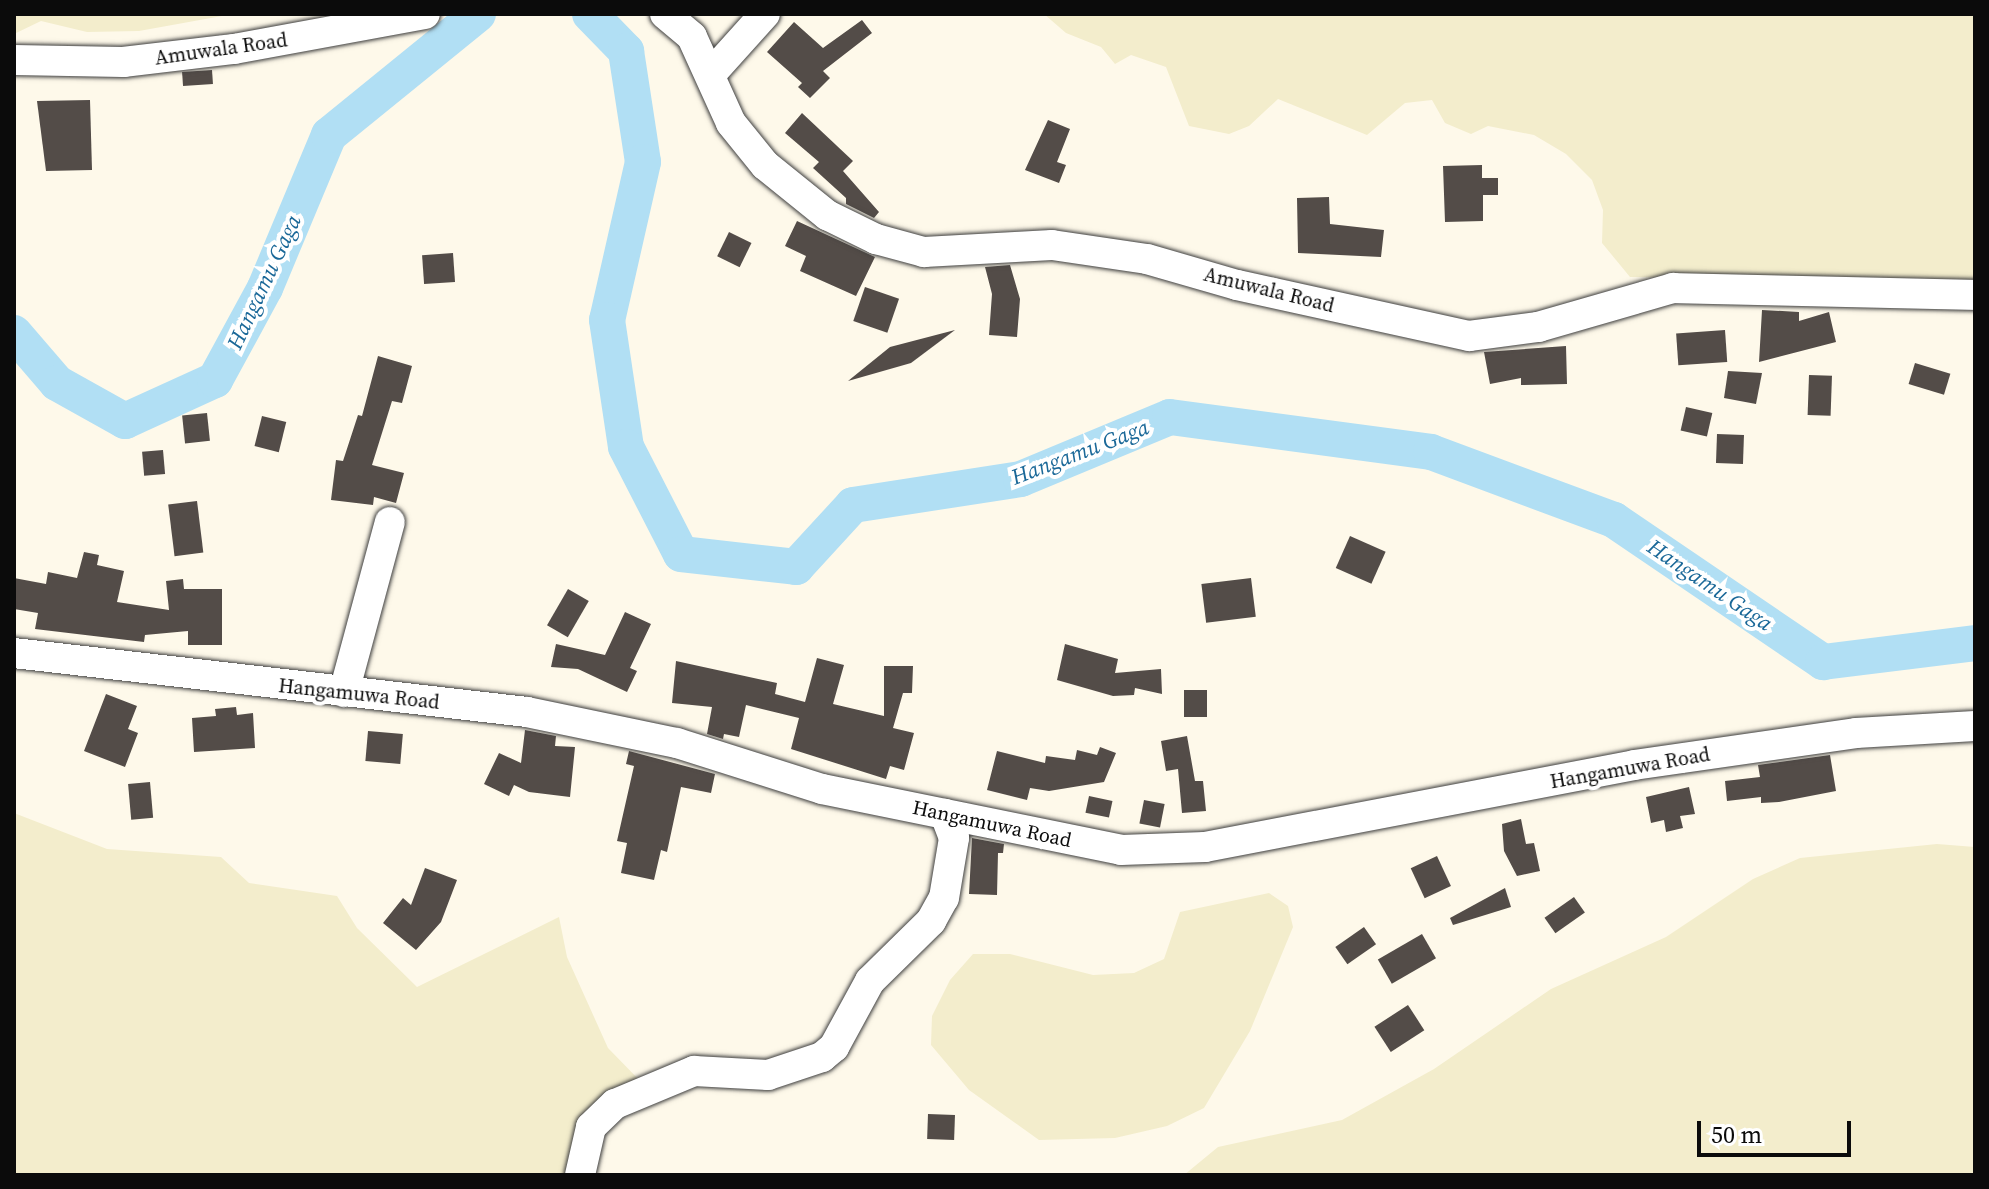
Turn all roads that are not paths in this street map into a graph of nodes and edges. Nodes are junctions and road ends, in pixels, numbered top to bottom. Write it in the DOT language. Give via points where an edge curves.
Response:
graph roads {
  1 [pos="425,14"];
  2 [pos="665,14"];
  3 [pos="765,14"];
  4 [pos="14,60"];
  5 [pos="710,75"];
  6 [pos="1975,295"];
  7 [pos="390,522"];
  8 [pos="14,653"];
  9 [pos="344,692"];
  10 [pos="1975,726"];
  11 [pos="945,814"];
  12 [pos="580,1175"];
  1 -- 4 [label="street, Amuwala Road" via="123,62"];
  2 -- 5 [label="street, Amuwala Road" via="692,37"];
  3 -- 5 [label="street"];
  5 -- 6 [label="street, Amuwala Road" via="731,123 765,165 827,215 876,239 924,252 1052,245 1147,259 1237,285 1469,336 1538,327 1673,288"];
  7 -- 9 [label="street"];
  8 -- 9 [label="street, Hangamuwa Road"];
  9 -- 11 [label="street, Hangamuwa Road" via="527,712 677,743 822,789"];
  10 -- 11 [label="street, Hangamuwa Road" via="1856,733 1634,765 1205,847 1121,850"];
  11 -- 12 [label="street" via="954,838 944,898 931,921 870,981 834,1047 822,1057 768,1075 694,1071 615,1104 591,1127"];
}
